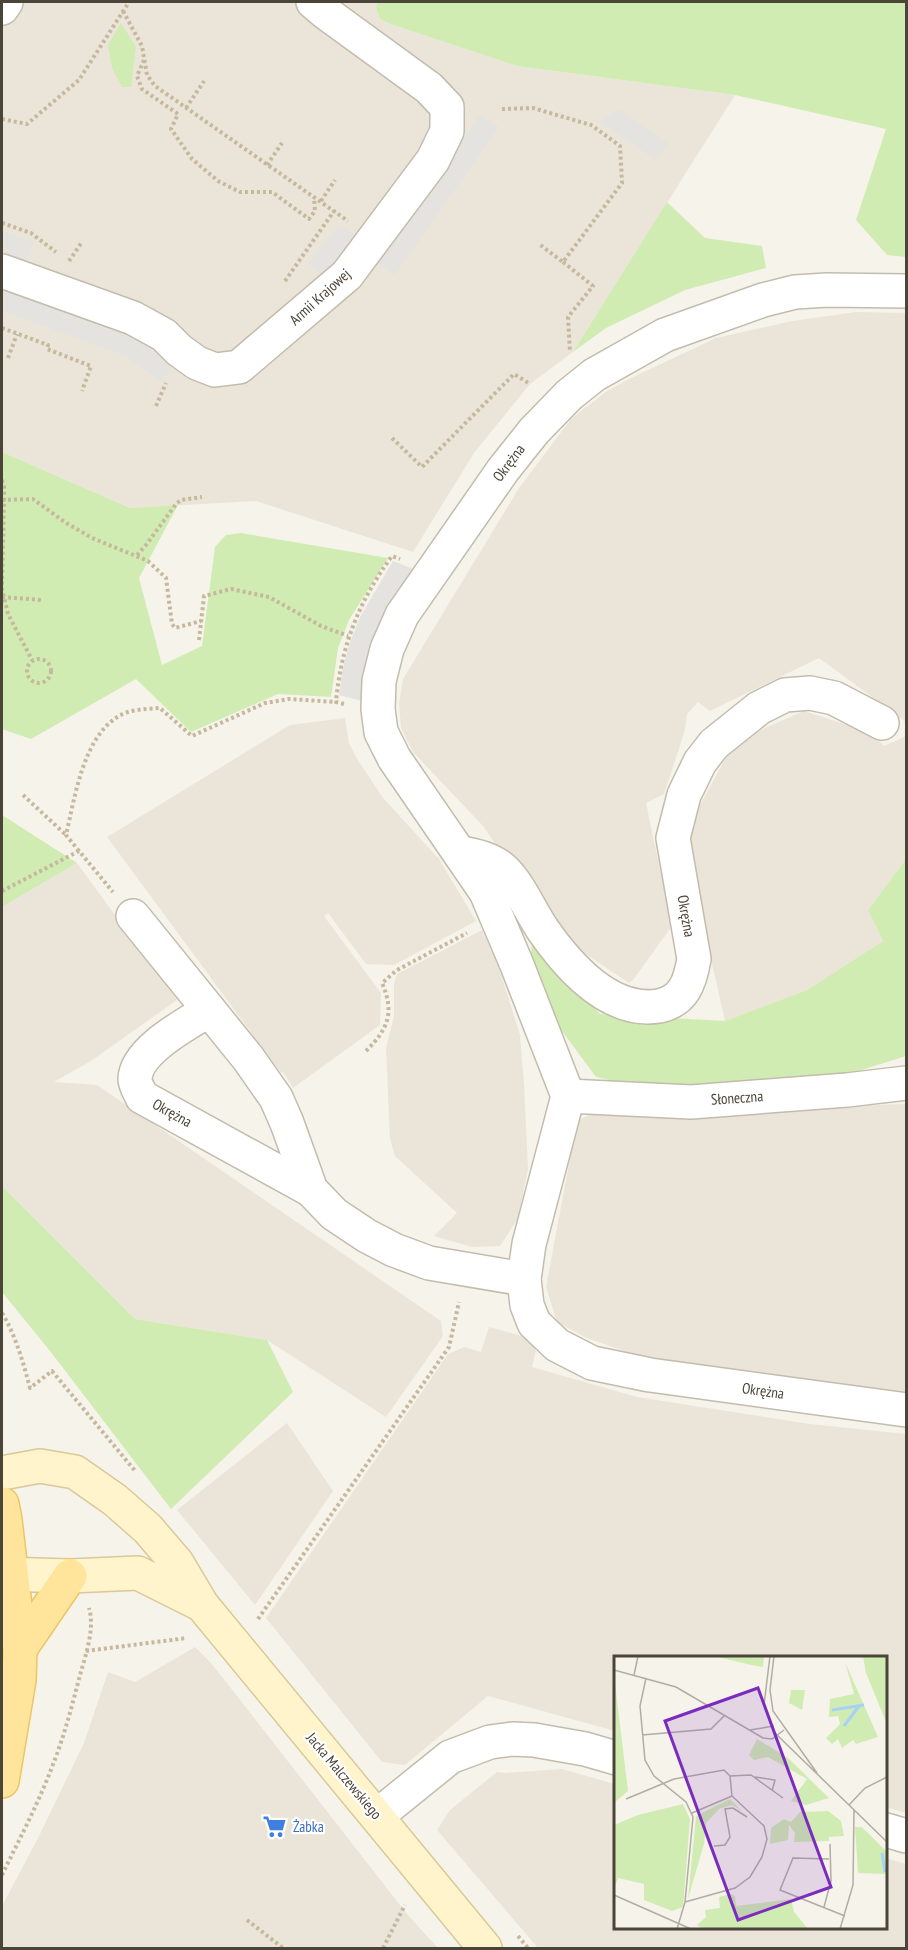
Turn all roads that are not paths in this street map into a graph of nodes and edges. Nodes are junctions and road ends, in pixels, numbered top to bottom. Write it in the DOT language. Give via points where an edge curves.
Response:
graph roads {
  1 [pos="6,2"];
  2 [pos="313,2"];
  3 [pos="2,8"];
  4 [pos="2,271"];
  5 [pos="906,291"];
  6 [pos="882,723"];
  7 [pos="461,853"];
  8 [pos="133,916"];
  9 [pos="209,1010"];
  10 [pos="906,1083"];
  11 [pos="568,1096"];
  12 [pos="311,1190"];
  13 [pos="524,1279"];
  14 [pos="906,1410"];
  15 [pos="2,1473"];
  16 [pos="2,1504"];
  17 [pos="7,1574"];
  18 [pos="78,1589"];
  19 [pos="202,1605"];
  20 [pos="20,1649"];
  21 [pos="614,1758"];
  22 [pos="2,1781"];
  23 [pos="377,1816"];
  24 [pos="887,1831"];
  25 [pos="906,1836"];
  26 [pos="485,1948"];
  1 -- 3 [label="street"];
  2 -- 4 [label="street, Armii Krajowej" via="429,88 447,107 447,131 433,160 347,276 239,367 215,370 197,363 164,335 133,318"];
  5 -- 7 [label="street, Okrężna" via="795,292 665,335 594,375 564,399 522,446 402,615 379,681 381,732 394,758"];
  6 -- 7 [label="street, Okrężna" via="834,698 810,693 785,695 759,708 714,744 700,762 684,795 673,838 694,959 691,979 669,1004 627,1004 600,990 563,956 500,866"];
  7 -- 11 [label="street, Okrężna" via="486,892"];
  8 -- 9 [label="street, Okrężna"];
  9 -- 12 [label="street, Okrężna" via="276,1098"];
  9 -- 12 [label="street, Okrężna" via="153,1048 138,1068 135,1081 142,1097"];
  10 -- 11 [label="street, Słoneczna" via="691,1102"];
  11 -- 13 [label="street, Okrężna" via="529,1244"];
  12 -- 13 [label="street, Okrężna" via="334,1214 394,1250 429,1263"];
  13 -- 14 [label="street, Okrężna" via="534,1323 557,1345 592,1363 650,1375"];
  15 -- 19 [label="main road, Jacka Malczewskiego" via="40,1466 75,1472 148,1529 177,1563"];
  16 -- 17 [label="main road"];
  17 -- 18 [label="main road, Jacka Malczewskiego"];
  17 -- 20 [label="main road"];
  18 -- 19 [label="main road, Jacka Malczewskiego" via="138,1573"];
  18 -- 20 [label="main road"];
  19 -- 23 [label="main road, Jacka Malczewskiego"];
  20 -- 22 [label="main road" via="19,1680"];
  21 -- 23 [label="street" via="534,1740 490,1742 450,1757"];
  23 -- 26 [label="main road, Jacka Malczewskiego"];
  24 -- 25 [label="street"];
}
